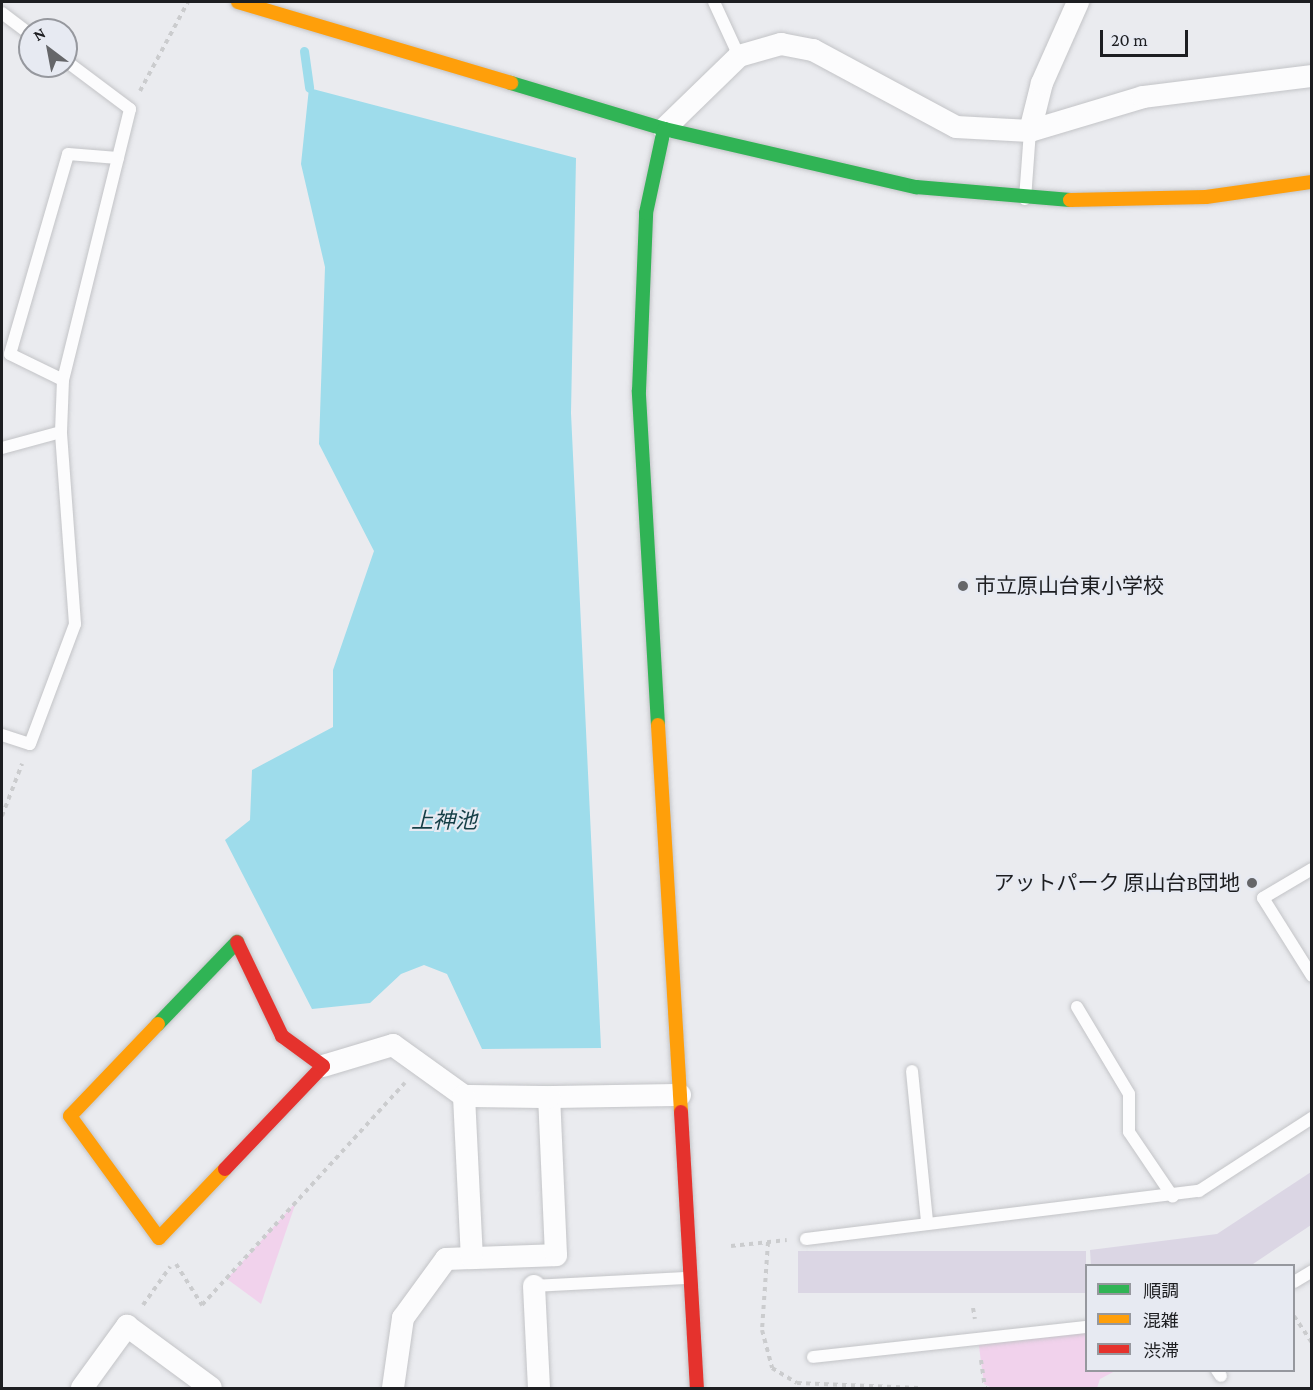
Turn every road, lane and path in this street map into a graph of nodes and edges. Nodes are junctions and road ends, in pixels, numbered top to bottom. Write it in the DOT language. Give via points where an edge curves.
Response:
graph roads {
  1 [pos="188,2"];
  2 [pos="238,2"];
  3 [pos="714,2"];
  4 [pos="1078,2"];
  5 [pos="2,13"];
  6 [pos="18,25"];
  7 [pos="739,56"];
  8 [pos="78,70"];
  9 [pos="1311,76"];
  10 [pos="130,109"];
  11 [pos="664,129"];
  12 [pos="1030,131"];
  13 [pos="118,158"];
  14 [pos="1311,182"];
  15 [pos="1025,200"];
  16 [pos="63,380"];
  17 [pos="61,432"];
  18 [pos="2,448"];
  19 [pos="2,735"];
  20 [pos="30,744"];
  21 [pos="2,816"];
  22 [pos="1311,869"];
  23 [pos="1311,976"];
  24 [pos="1077,1007"];
  25 [pos="421,1065"];
  26 [pos="323,1066"];
  27 [pos="912,1071"];
  28 [pos="680,1095"];
  29 [pos="464,1096"];
  30 [pos="549,1097"];
  31 [pos="1311,1118"];
  32 [pos="1173,1197"];
  33 [pos="927,1222"];
  34 [pos="159,1238"];
  35 [pos="806,1239"];
  36 [pos="731,1246"];
  37 [pos="472,1258"];
  38 [pos="174,1262"];
  39 [pos="1311,1270"];
  40 [pos="690,1278"];
  41 [pos="1295,1281"];
  42 [pos="534,1286"];
  43 [pos="1295,1319"];
  44 [pos="127,1326"];
  45 [pos="1085,1327"];
  46 [pos="1311,1343"];
  47 [pos="813,1357"];
  48 [pos="82,1389"];
  49 [pos="211,1389"];
  50 [pos="393,1389"];
  51 [pos="539,1389"];
  52 [pos="697,1389"];
  1 -- 10 [label="path"];
  2 -- 11 [label="street"];
  3 -- 7 [label="lane"];
  4 -- 12 [label="street" via="1042,83"];
  5 -- 6 [label="lane"];
  7 -- 11 [label="street"];
  7 -- 12 [label="street" via="781,44 813,50 956,127"];
  8 -- 10 [label="lane"];
  9 -- 12 [label="street" via="1143,98"];
  10 -- 13 [label="lane"];
  11 -- 15 [label="street" via="916,187"];
  11 -- 28 [label="street" via="646,213 639,391"];
  12 -- 15 [label="lane"];
  13 -- 16 [label="lane"];
  13 -- 16 [label="lane" via="68,154 10,354"];
  14 -- 15 [label="street" via="1206,197"];
  16 -- 17 [label="lane"];
  17 -- 18 [label="lane"];
  17 -- 20 [label="lane" via="75,624"];
  19 -- 20 [label="lane"];
  20 -- 21 [label="path"];
  22 -- 23 [label="lane" via="1263,898"];
  24 -- 32 [label="lane" via="1129,1094 1130,1132"];
  25 -- 26 [label="street" via="393,1045"];
  25 -- 29 [label="street"];
  25 -- 38 [label="path" via="202,1305"];
  26 -- 34 [label="street"];
  26 -- 34 [label="street" via="282,1036 237,942 70,1116"];
  27 -- 33 [label="lane"];
  28 -- 30 [label="street"];
  28 -- 40 [label="street"];
  29 -- 30 [label="street"];
  29 -- 37 [label="street"];
  30 -- 37 [label="street" via="556,1255"];
  31 -- 32 [label="lane" via="1199,1191"];
  32 -- 33 [label="lane"];
  33 -- 35 [label="lane"];
  34 -- 38 [label="path"];
  35 -- 36 [label="path"];
  37 -- 50 [label="street" via="446,1259 403,1318"];
  38 -- 44 [label="path"];
  39 -- 41 [label="lane"];
  40 -- 42 [label="lane"];
  40 -- 52 [label="street"];
  42 -- 51 [label="street"];
  43 -- 46 [label="path"];
  44 -- 48 [label="street"];
  44 -- 49 [label="street"];
  45 -- 47 [label="lane"];
}
